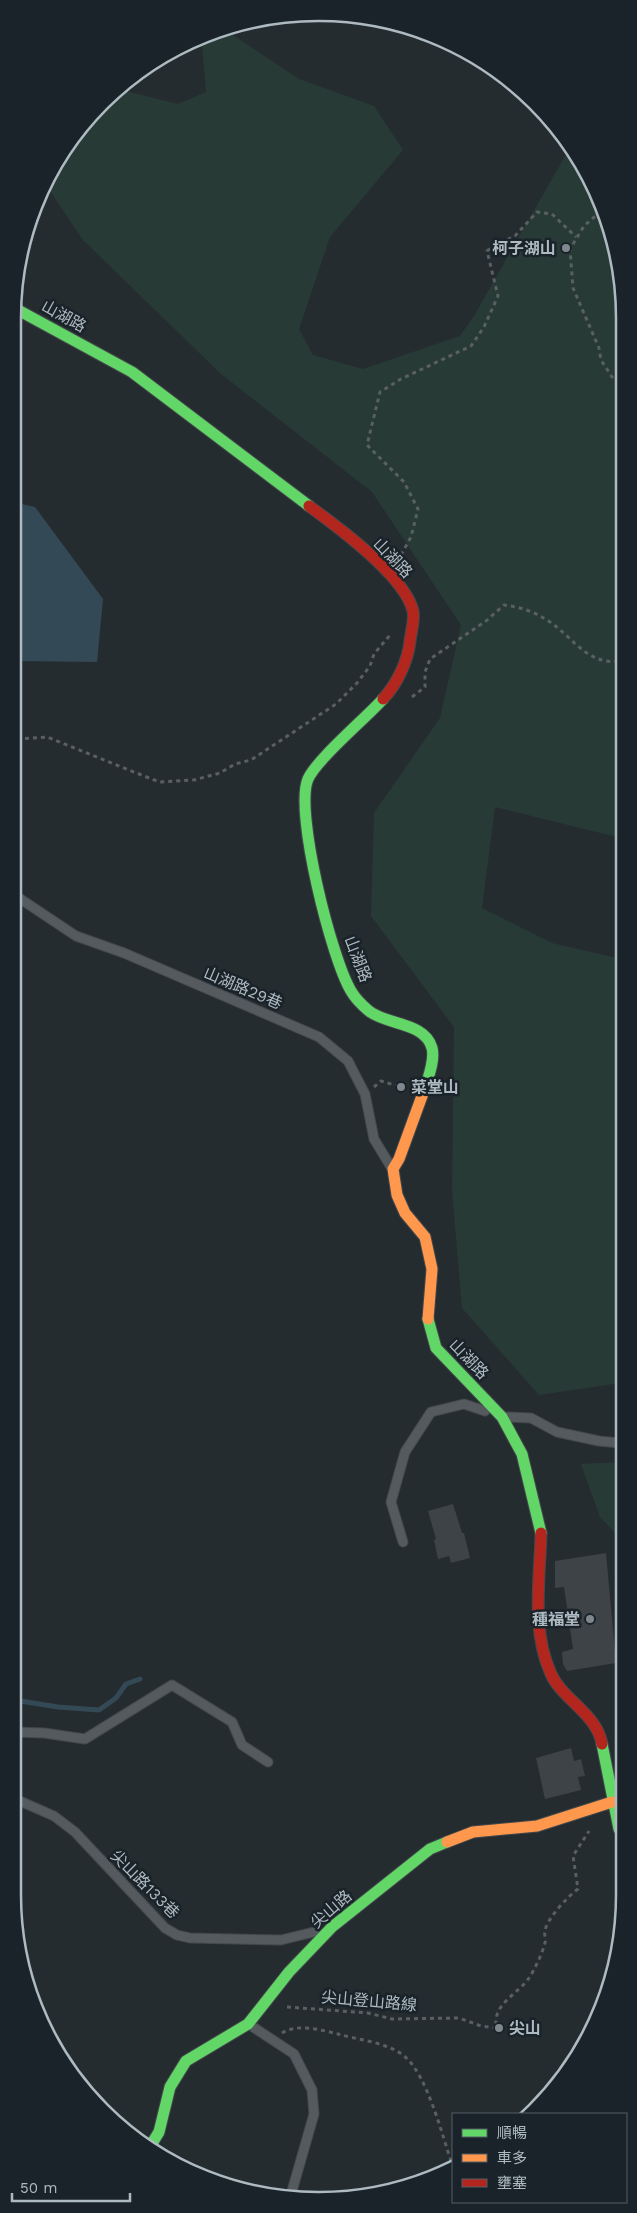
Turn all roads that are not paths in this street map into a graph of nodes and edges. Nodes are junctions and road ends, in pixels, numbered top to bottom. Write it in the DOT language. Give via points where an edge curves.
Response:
graph roads {
  1 [pos="21,312"];
  2 [pos="21,899"];
  3 [pos="393,1169"];
  4 [pos="502,1417"];
  5 [pos="616,1443"];
  6 [pos="403,1542"];
  7 [pos="21,1732"];
  8 [pos="268,1762"];
  9 [pos="21,1802"];
  10 [pos="612,1802"];
  11 [pos="616,1817"];
  12 [pos="332,1927"];
  13 [pos="248,2024"];
  14 [pos="153,2142"];
  15 [pos="292,2190"];
  1 -- 3 [label="street, 山湖路" via="132,372 324,517 392,576 413,611 409,651 393,688 318,765 308,779 304,810 319,892 351,991 370,1012 421,1033 432,1048 420,1104"];
  2 -- 3 [label="lane, 山湖路29巷" via="76,936 124,953 319,1037 348,1061 365,1094 374,1139"];
  3 -- 4 [label="street, 山湖路" via="396,1195 405,1213 425,1237 432,1269 428,1321 436,1348"];
  4 -- 5 [label="lane" via="531,1418 557,1432"];
  4 -- 6 [label="lane" via="464,1404 431,1412 405,1452 391,1502"];
  4 -- 10 [label="street, 山湖路" via="522,1454 541,1530 538,1632 551,1676 600,1731"];
  7 -- 8 [label="lane" via="85,1739 172,1685 232,1722 242,1745"];
  9 -- 12 [label="lane, 尖山路133巷" via="54,1816 75,1832 165,1928 177,1935 281,1940"];
  10 -- 11 [label="street, 山湖路"];
  10 -- 12 [label="street, 尖山路" via="537,1826 473,1832 430,1849"];
  12 -- 13 [label="street, 尖山路" via="289,1972"];
  13 -- 14 [label="street, 尖山路" via="186,2061 170,2088 159,2132"];
  13 -- 15 [label="lane" via="294,2054 312,2090 314,2114"];
}
